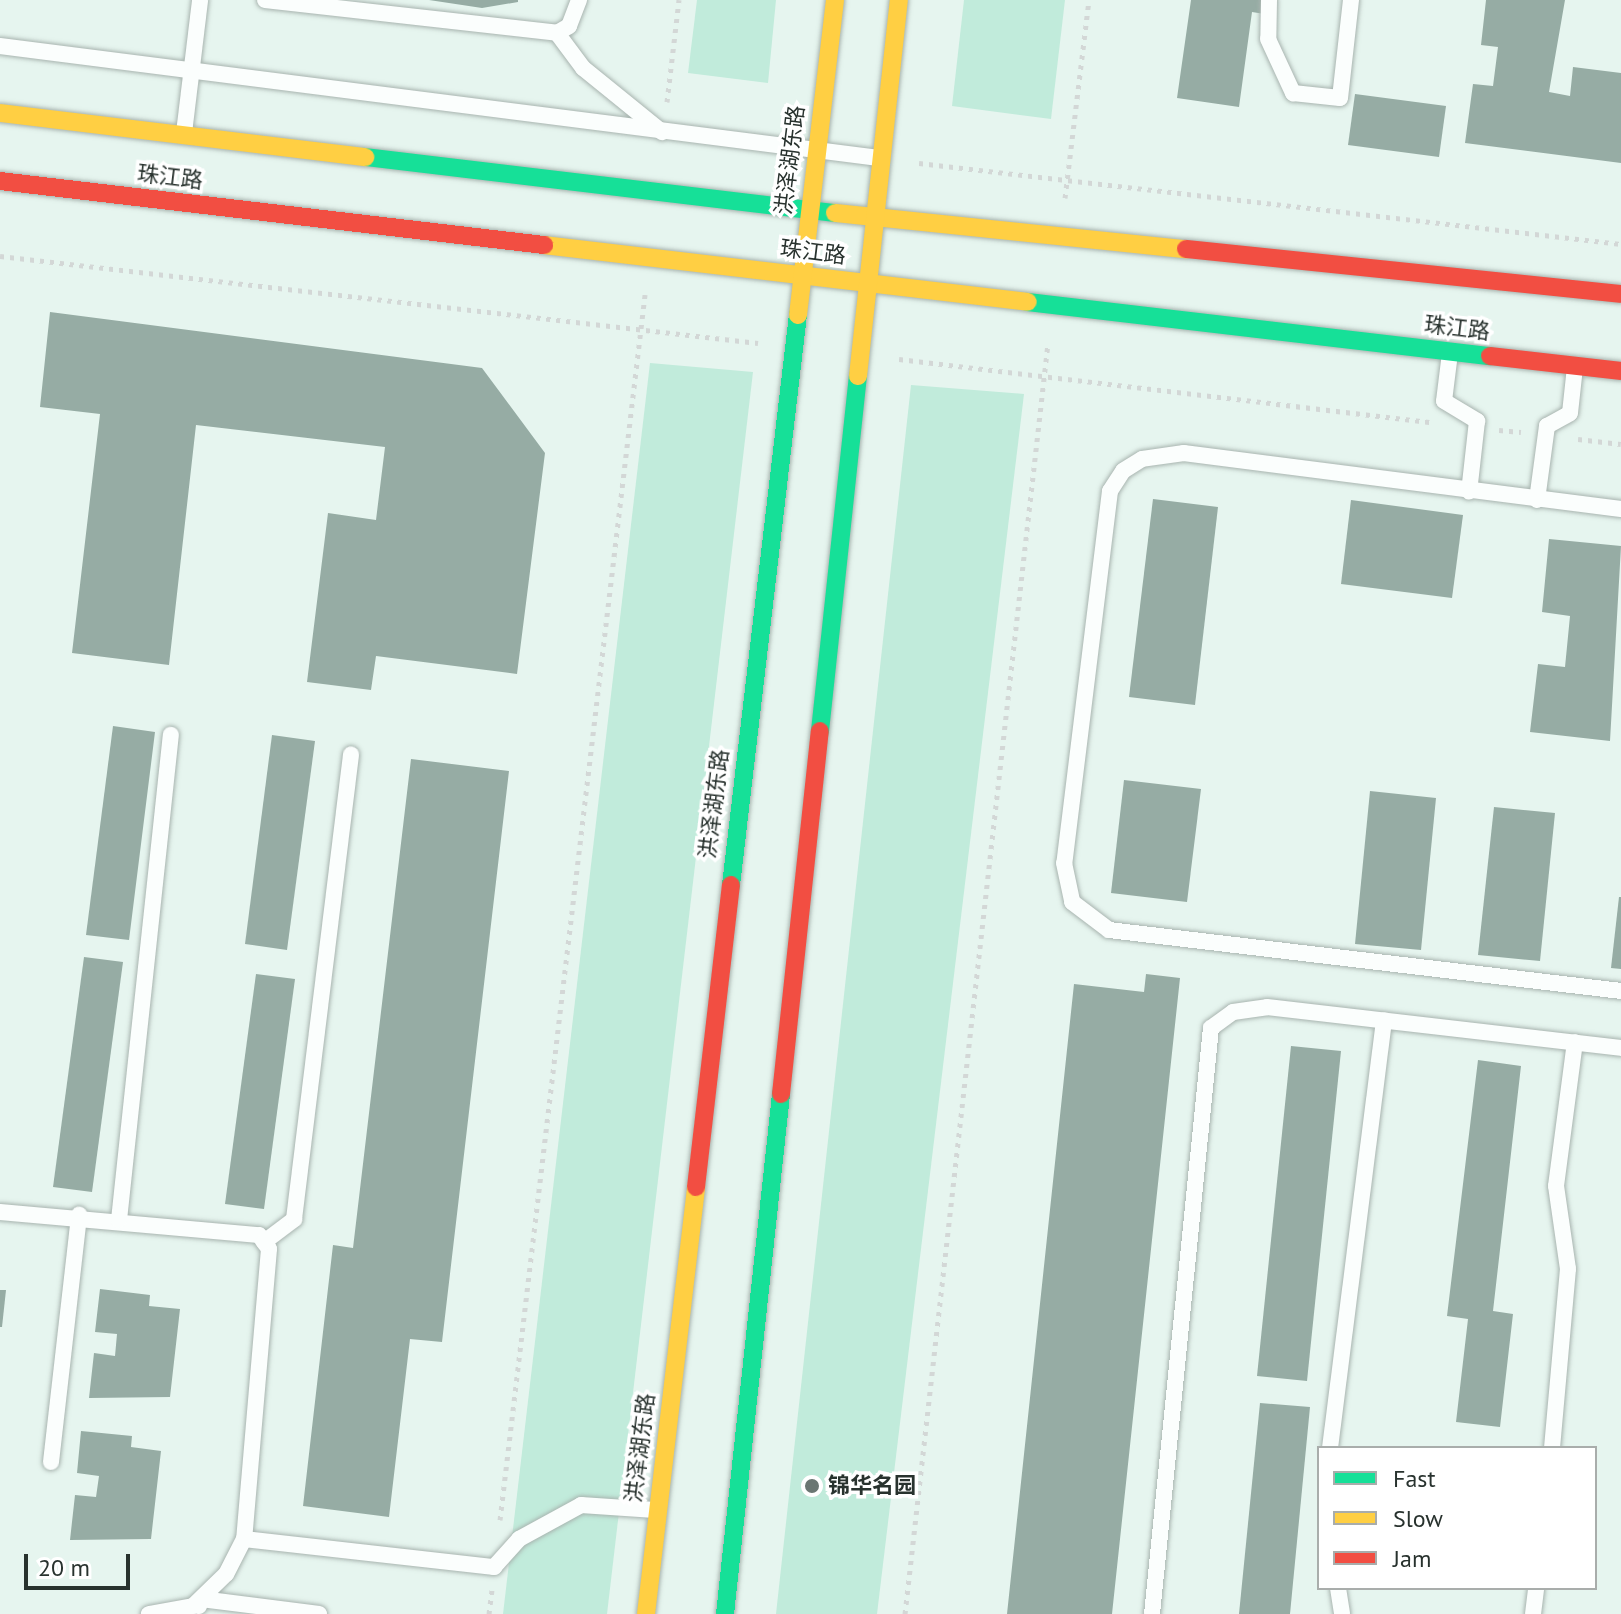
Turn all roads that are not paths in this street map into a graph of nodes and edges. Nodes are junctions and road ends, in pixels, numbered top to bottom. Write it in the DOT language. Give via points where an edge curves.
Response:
graph roads {
  1 [pos="200,0"];
  2 [pos="265,0"];
  3 [pos="579,0"];
  4 [pos="835,0"];
  5 [pos="899,0"];
  6 [pos="1269,0"];
  7 [pos="1351,0"];
  8 [pos="557,33"];
  9 [pos="0,46"];
  10 [pos="192,66"];
  11 [pos="0,113"];
  12 [pos="664,133"];
  13 [pos="184,135"];
  14 [pos="815,151"];
  15 [pos="879,158"];
  16 [pos="0,181"];
  17 [pos="808,210"];
  18 [pos="872,216"];
  19 [pos="799,274"];
  20 [pos="866,282"];
  21 [pos="1621,294"];
  22 [pos="1450,351"];
  23 [pos="1575,366"];
  24 [pos="1621,371"];
  25 [pos="1469,492"];
  26 [pos="1537,500"];
  27 [pos="1621,509"];
  28 [pos="171,735"];
  29 [pos="351,754"];
  30 [pos="1621,991"];
  31 [pos="1384,1020"];
  32 [pos="1575,1042"];
  33 [pos="1621,1048"];
  34 [pos="0,1212"];
  35 [pos="79,1215"];
  36 [pos="119,1220"];
  37 [pos="264,1242"];
  38 [pos="1330,1446"];
  39 [pos="1552,1446"];
  40 [pos="51,1462"];
  41 [pos="657,1511"];
  42 [pos="244,1539"];
  43 [pos="1338,1590"];
  44 [pos="1536,1590"];
  45 [pos="199,1607"];
  46 [pos="149,1614"];
  47 [pos="319,1614"];
  48 [pos="646,1614"];
  49 [pos="725,1614"];
  50 [pos="1152,1614"];
  51 [pos="1342,1614"];
  52 [pos="1533,1614"];
  1 -- 10 [label="lane"];
  2 -- 8 [label="lane"];
  3 -- 8 [label="lane" via="569,26"];
  4 -- 14 [label="street, 洪泽湖东路"];
  5 -- 15 [label="street"];
  6 -- 7 [label="lane" via="1268,39 1293,93 1340,98"];
  8 -- 12 [label="lane" via="583,68"];
  9 -- 10 [label="lane"];
  10 -- 12 [label="lane"];
  10 -- 13 [label="lane"];
  11 -- 13 [label="street, 珠江路"];
  12 -- 14 [label="lane"];
  13 -- 17 [label="street, 珠江路"];
  14 -- 15 [label="lane"];
  14 -- 17 [label="street, 洪泽湖东路"];
  15 -- 18 [label="street"];
  16 -- 19 [label="street, 珠江路"];
  17 -- 18 [label="street, 珠江路"];
  17 -- 19 [label="street, 洪泽湖东路"];
  18 -- 20 [label="street"];
  18 -- 21 [label="street, 珠江路"];
  19 -- 20 [label="street, 珠江路"];
  19 -- 41 [label="street, 洪泽湖东路"];
  20 -- 22 [label="street, 珠江路"];
  20 -- 49 [label="street"];
  22 -- 23 [label="street, 珠江路"];
  22 -- 25 [label="lane" via="1444,401 1477,421"];
  23 -- 24 [label="street, 珠江路"];
  23 -- 26 [label="lane" via="1570,413 1547,426"];
  25 -- 26 [label="lane"];
  25 -- 30 [label="lane" via="1184,453 1142,459 1123,471 1110,491 1065,881 1086,918 1109,930"];
  26 -- 27 [label="lane"];
  28 -- 36 [label="lane"];
  29 -- 37 [label="lane" via="294,1219"];
  31 -- 32 [label="lane"];
  31 -- 38 [label="lane"];
  31 -- 50 [label="lane" via="1267,1007 1233,1012 1211,1028"];
  32 -- 33 [label="lane"];
  32 -- 39 [label="lane" via="1556,1186 1568,1269"];
  34 -- 35 [label="lane"];
  35 -- 36 [label="lane"];
  35 -- 40 [label="lane"];
  36 -- 37 [label="lane" via="259,1235"];
  37 -- 42 [label="lane" via="269,1249"];
  41 -- 42 [label="lane" via="581,1505 519,1539 494,1567"];
  41 -- 48 [label="street, 洪泽湖东路"];
  42 -- 45 [label="lane" via="226,1574"];
  43 -- 51 [label="lane"];
  44 -- 52 [label="lane"];
  45 -- 46 [label="lane"];
  45 -- 47 [label="lane"];
}
